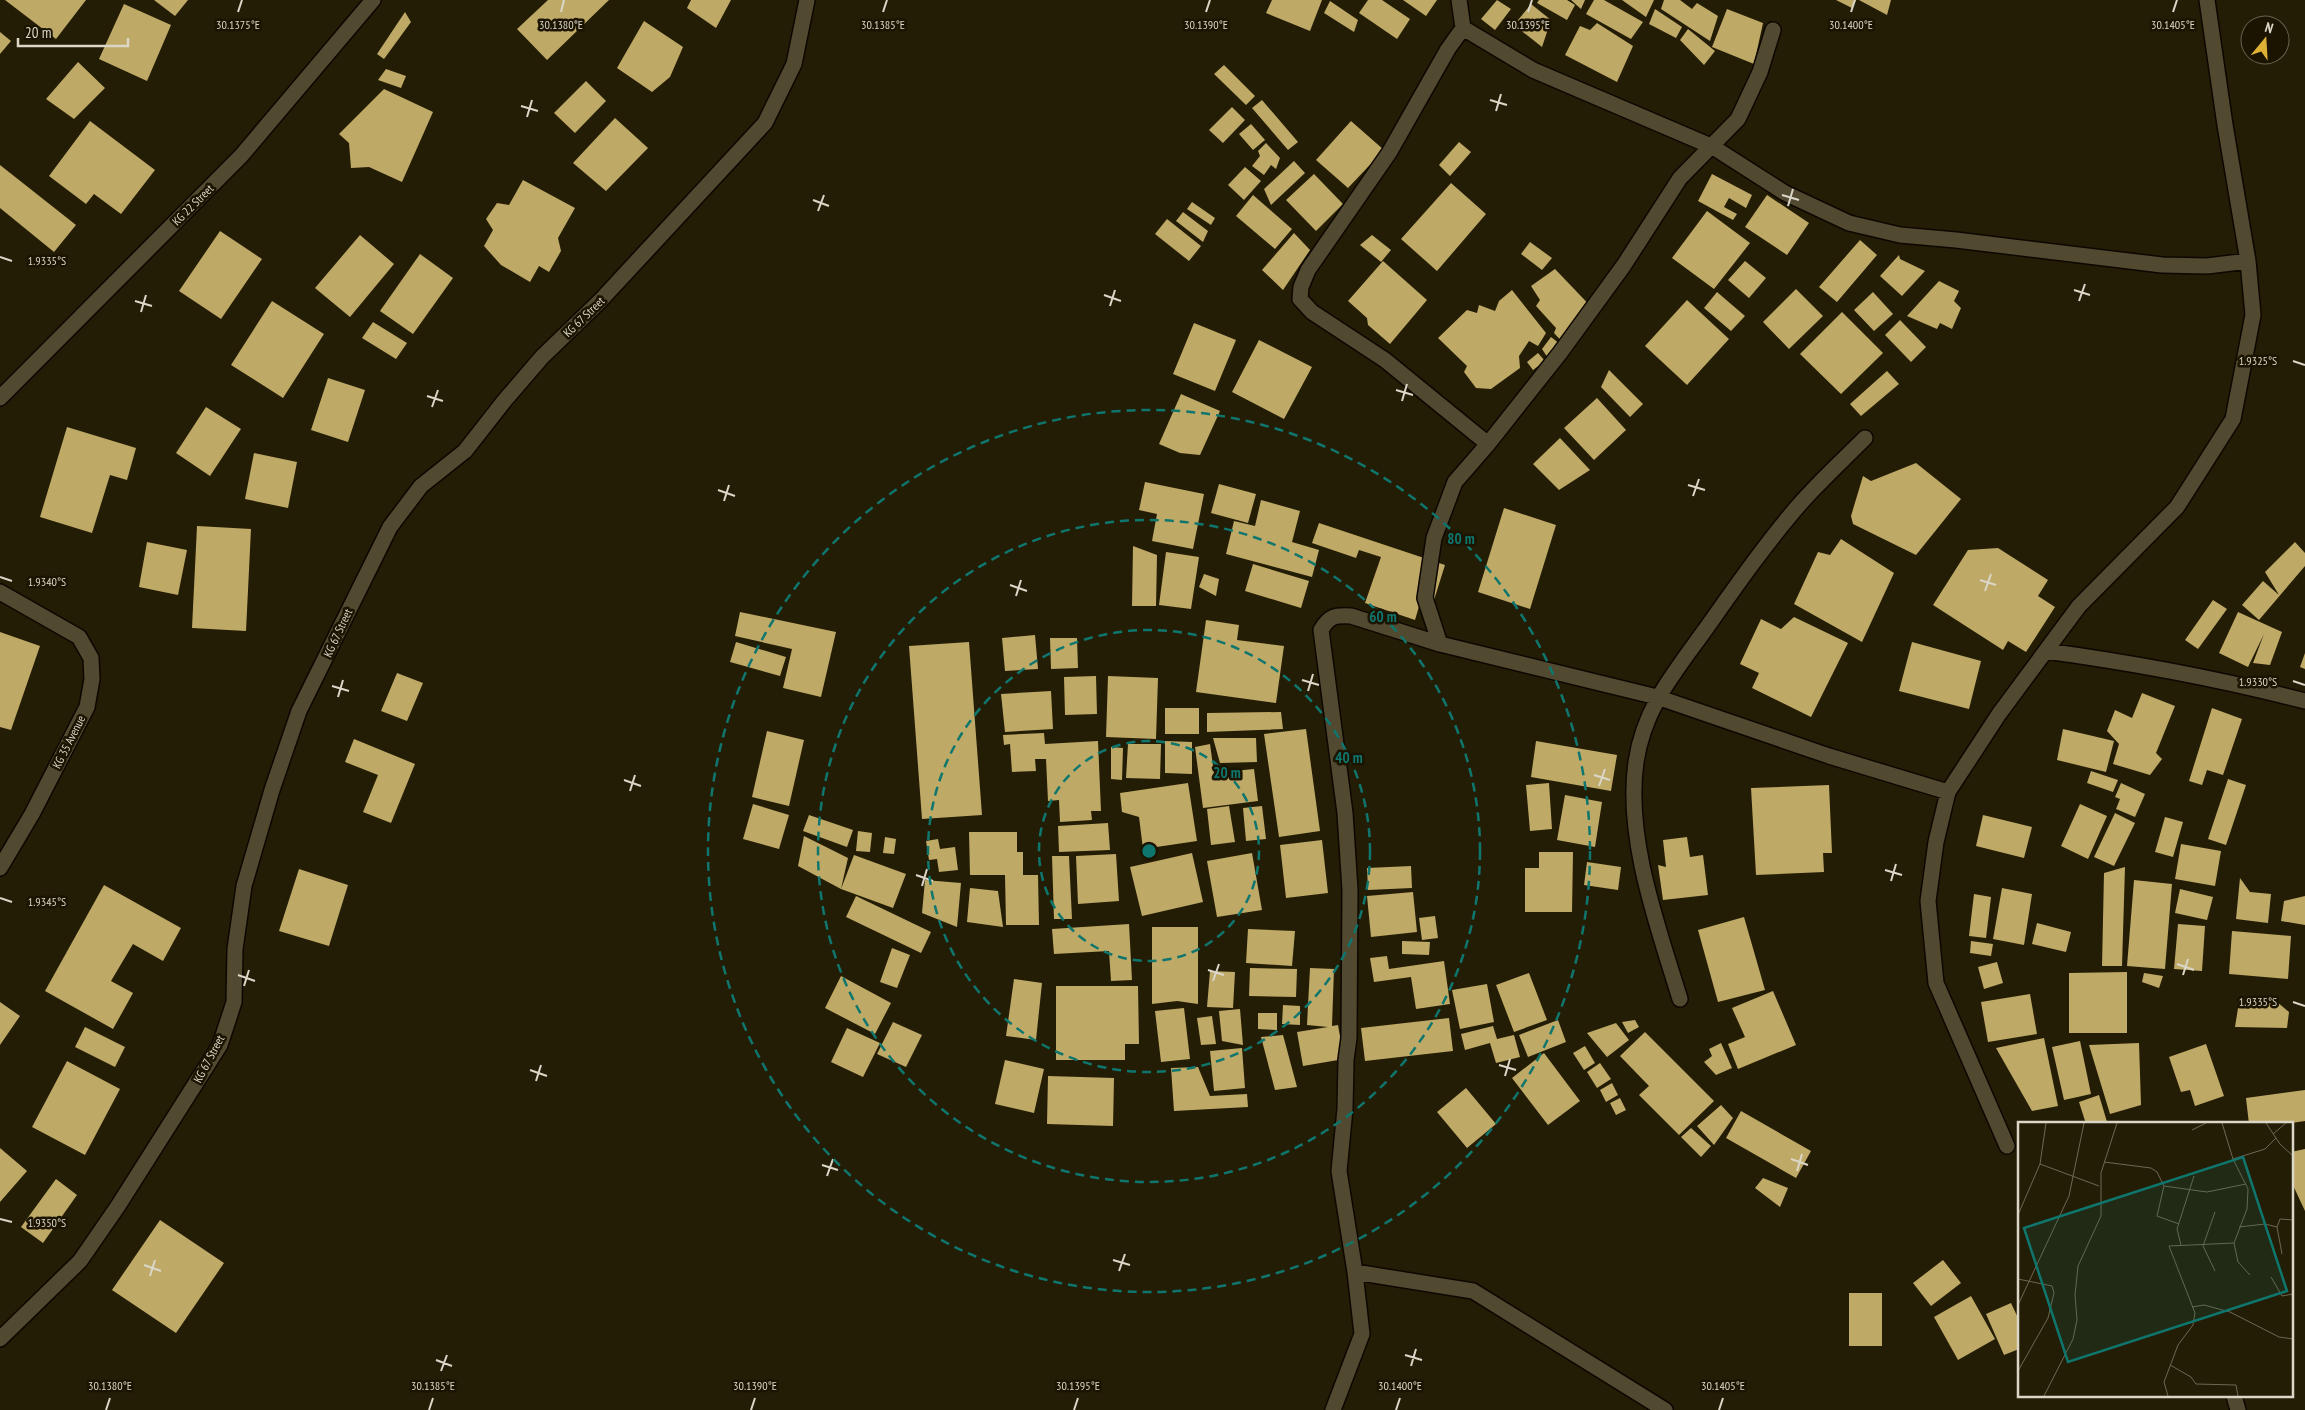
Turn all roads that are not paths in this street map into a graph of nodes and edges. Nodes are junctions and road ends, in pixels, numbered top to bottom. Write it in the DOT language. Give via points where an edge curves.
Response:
graph roads {
  1 [pos="372,0"];
  2 [pos="806,0"];
  3 [pos="1459,0"];
  4 [pos="2207,0"];
  5 [pos="1464,28"];
  6 [pos="1773,30"];
  7 [pos="1713,147"];
  8 [pos="2248,261"];
  9 [pos="0,398"];
  10 [pos="1865,438"];
  11 [pos="1488,444"];
  12 [pos="0,592"];
  13 [pos="1440,644"];
  14 [pos="2046,651"];
  15 [pos="1657,697"];
  16 [pos="2305,701"];
  17 [pos="1948,792"];
  18 [pos="0,868"];
  19 [pos="1680,999"];
  20 [pos="2007,1146"];
  21 [pos="1355,1272"];
  22 [pos="0,1339"];
  23 [pos="1333,1410"];
  24 [pos="1665,1410"];
  1 -- 9 [label="street, KG 22 Street" via="241,156"];
  2 -- 22 [label="street, KG 67 Street" via="794,64 765,123 600,301 542,357 465,451 421,486 390,527 299,711 272,790 244,886 235,950 234,1002 220,1044 80,1261"];
  3 -- 5 [label="street"];
  4 -- 8 [label="street"];
  5 -- 7 [label="street" via="1533,70"];
  5 -- 11 [label="street" via="1448,49 1389,153 1308,270 1300,298 1312,312 1385,360"];
  6 -- 7 [label="street" via="1760,72 1738,119"];
  7 -- 8 [label="street" via="1785,192 1841,219 1900,235 2162,265 2207,266"];
  7 -- 11 [label="street" via="1680,178 1624,265"];
  8 -- 14 [label="street" via="2253,315 2233,419 2177,507 2079,606"];
  10 -- 15 [label="street" via="1799,505"];
  11 -- 13 [label="street" via="1455,482 1434,538 1425,598"];
  12 -- 18 [label="street, KG 35 Avenue" via="79,637 91,658 92,679 87,707"];
  13 -- 15 [label="street"];
  13 -- 21 [label="street" via="1350,616 1335,615 1321,630 1345,813 1350,890 1349,1038 1339,1171"];
  14 -- 16 [label="street" via="2220,679"];
  14 -- 17 [label="street" via="1999,714"];
  15 -- 17 [label="street" via="1829,756"];
  15 -- 19 [label="street" via="1646,721 1636,763 1635,820 1649,898"];
  17 -- 20 [label="street" via="1936,842 1928,901 1936,983"];
  21 -- 23 [label="street" via="1362,1334"];
  21 -- 24 [label="street" via="1473,1291"];
}
